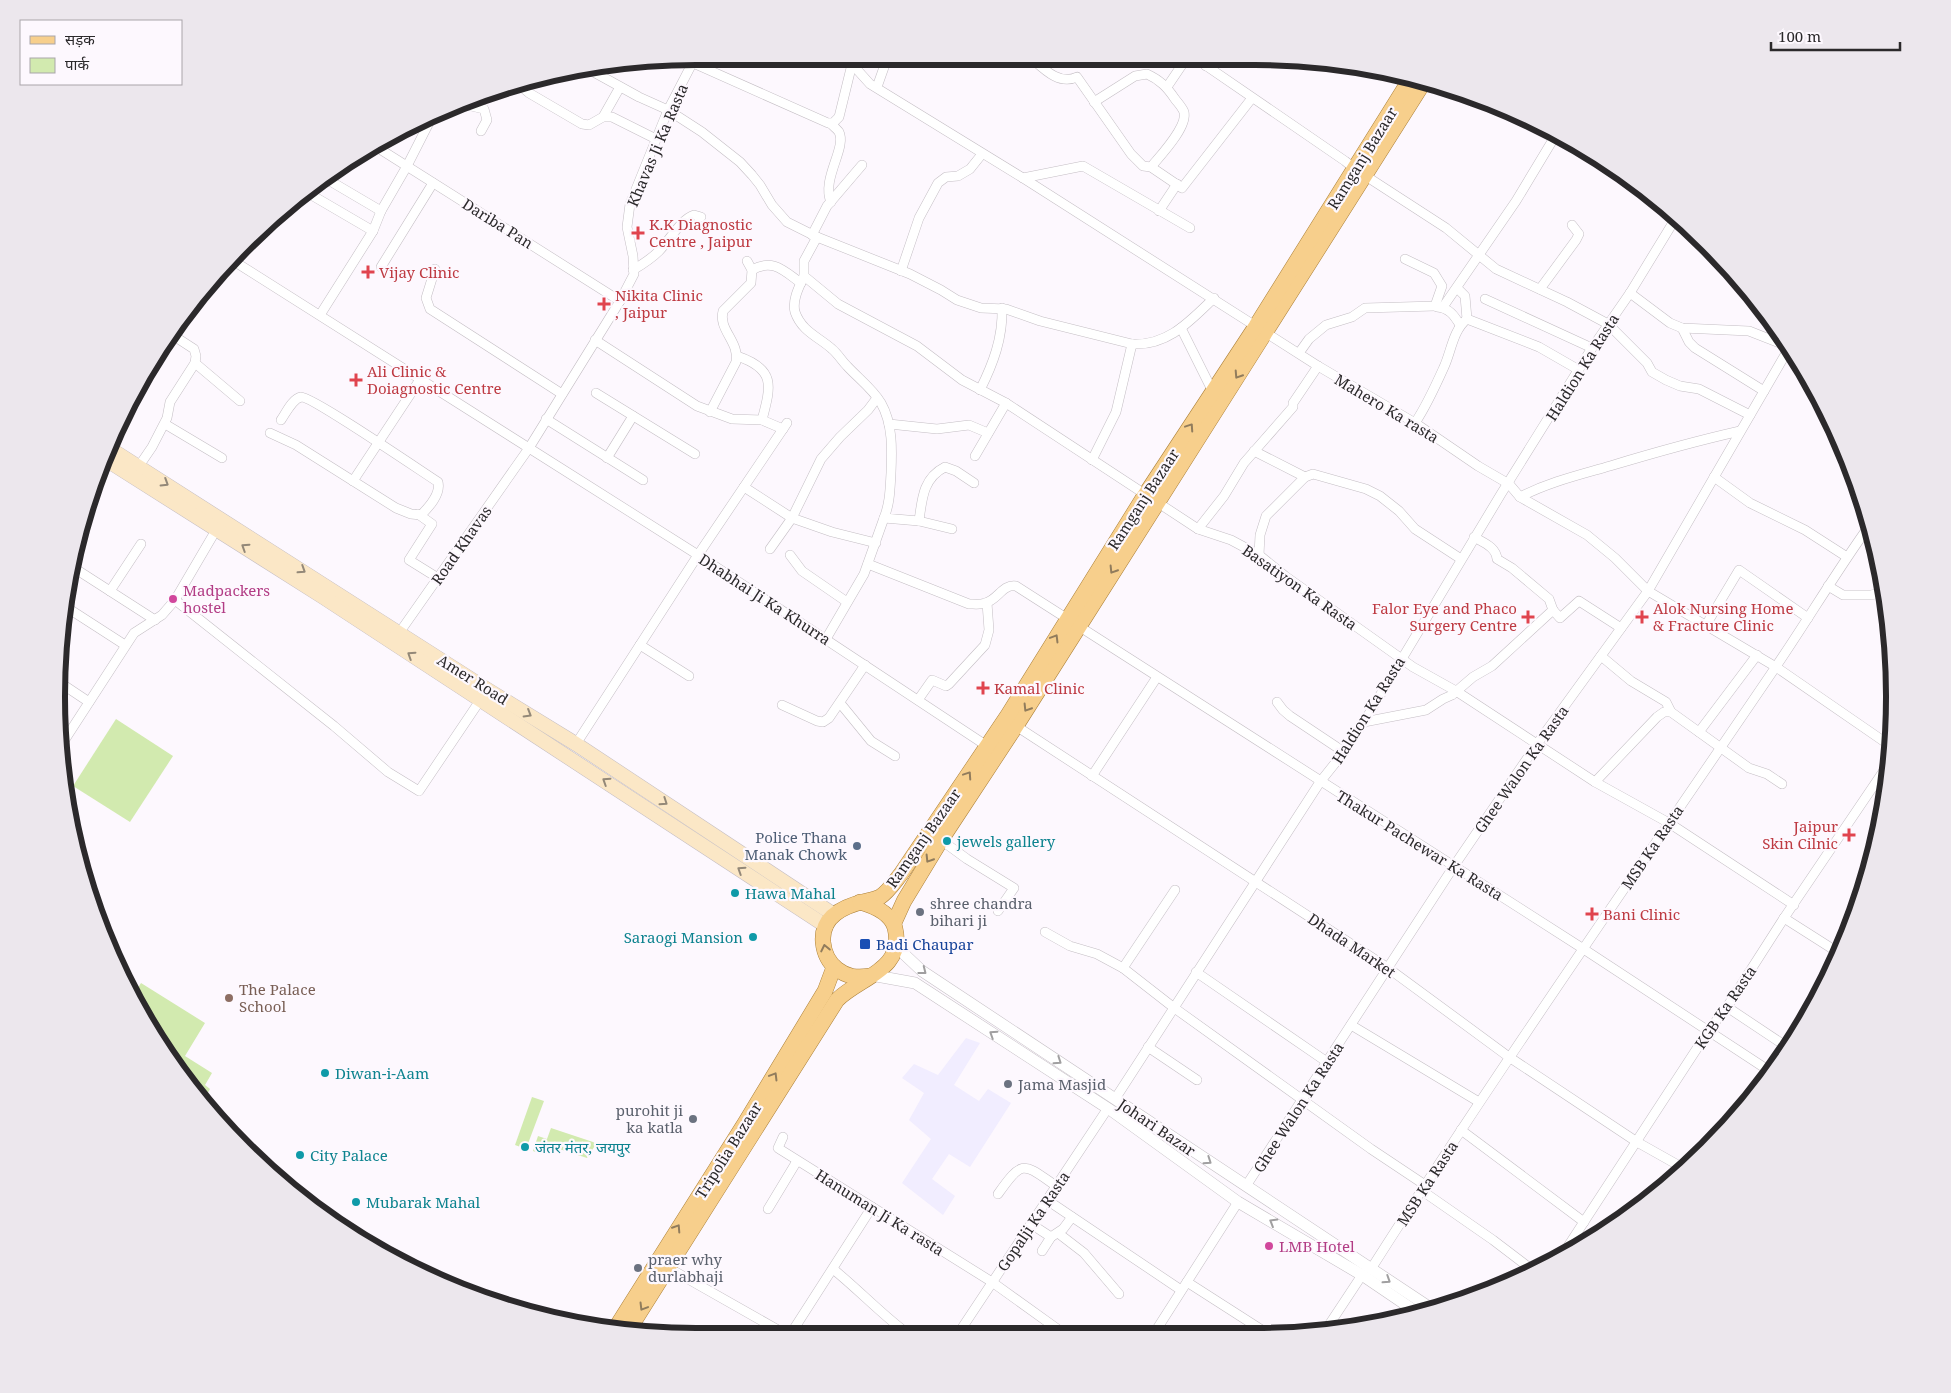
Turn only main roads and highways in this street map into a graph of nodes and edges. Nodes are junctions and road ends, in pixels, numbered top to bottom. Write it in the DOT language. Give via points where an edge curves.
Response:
graph roads {
  1 [pos="1407,84"];
  2 [pos="1420,88"];
  3 [pos="1359,172"];
  4 [pos="1261,329"];
  5 [pos="115,451"];
  6 [pos="110,462"];
  7 [pos="1151,499"];
  8 [pos="219,524"];
  9 [pos="1073,622"];
  10 [pos="484,695"];
  11 [pos="993,750"];
  12 [pos="860,902"];
  13 [pos="830,920"];
  14 [pos="895,927"];
  15 [pos="834,967"];
  16 [pos="870,976"];
  17 [pos="662,1264"];
  18 [pos="619,1323"];
  19 [pos="631,1325"];
  1 -- 3 [label="main road, Ramganj Bazaar"];
  2 -- 3 [label="main road, Ramganj Bazaar"];
  3 -- 4 [label="main road, Ramganj Bazaar"];
  4 -- 7 [label="main road, Ramganj Bazaar, one-way"];
  7 -- 4 [label="main road, Ramganj Bazaar, one-way" via="1213,392"];
  5 -- 8 [label="main road, Amer Road, one-way"];
  6 -- 8 [label="main road, Amer Road"];
  7 -- 9 [label="main road, Ramganj Bazaar"];
  8 -- 10 [label="main road, Amer Road"];
  11 -- 9 [label="main road, Ramganj Bazaar, one-way" via="1008,715"];
  9 -- 11 [label="main road, Ramganj Bazaar, one-way" via="1016,726"];
  13 -- 10 [label="main road, Amer Road, one-way"];
  10 -- 13 [label="main road, Amer Road, one-way" via="576,744"];
  12 -- 11 [label="main road, Ramganj Bazaar, one-way" via="880,897 891,886"];
  11 -- 14 [label="main road, Ramganj Bazaar, one-way" via="904,901"];
  12 -- 13 [label="main road" via="841,908"];
  12 -- 14 [label="main road" via="879,909"];
  15 -- 13 [label="main road, one-way" via="827,958 823,938"];
  14 -- 16 [label="main road" via="894,953 889,963"];
  15 -- 16 [label="main road" via="851,976"];
  17 -- 15 [label="main road, Tripolia Bazaar, one-way" via="826,991"];
  16 -- 17 [label="main road, Tripolia Bazaar" via="837,1000"];
  17 -- 18 [label="main road, Tripolia Bazaar"];
  17 -- 19 [label="main road, Tripolia Bazaar, one-way"];
}
